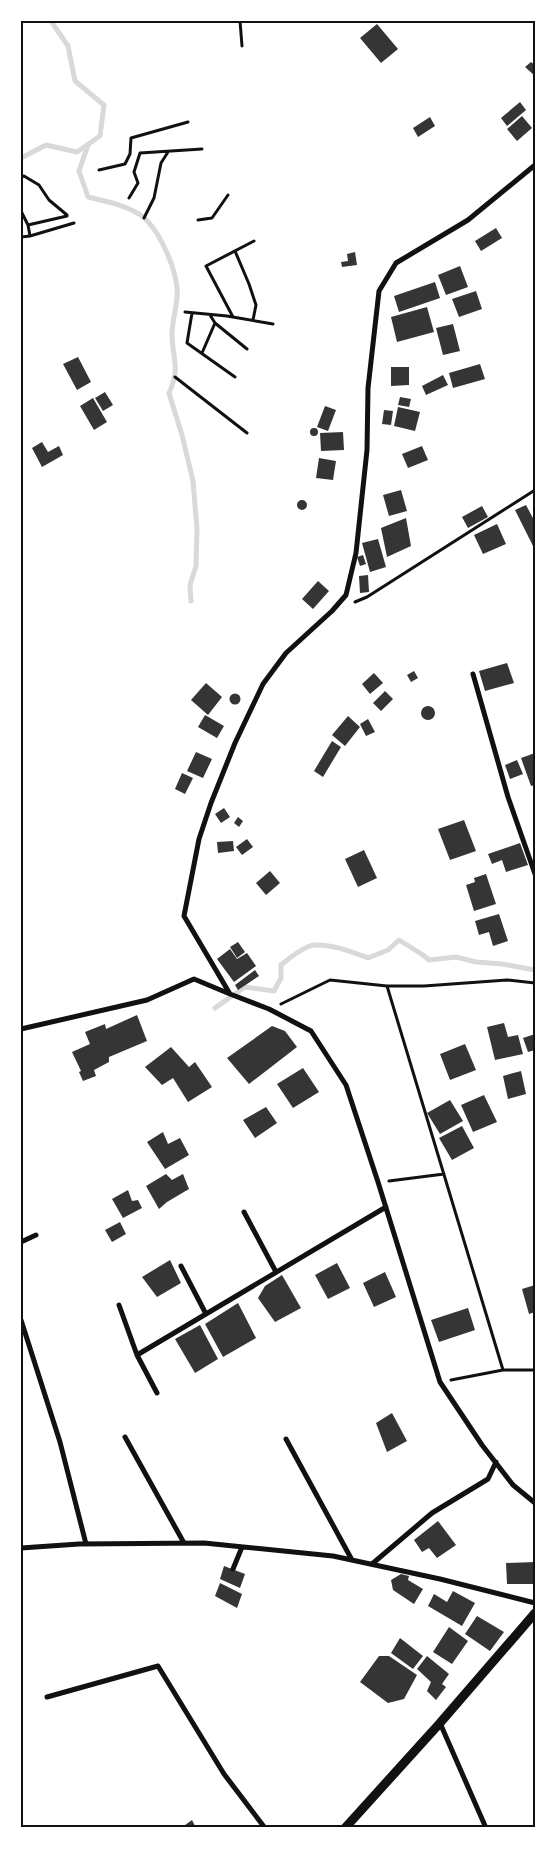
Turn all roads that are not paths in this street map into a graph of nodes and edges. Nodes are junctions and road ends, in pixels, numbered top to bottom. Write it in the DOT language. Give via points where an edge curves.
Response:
graph roads {
  1 [pos="535,165"];
  2 [pos="474,674"];
  3 [pos="535,874"];
  4 [pos="230,994"];
  5 [pos="21,1029"];
  6 [pos="386,1207"];
  7 [pos="244,1212"];
  8 [pos="36,1236"];
  9 [pos="21,1242"];
  10 [pos="181,1266"];
  11 [pos="276,1272"];
  12 [pos="119,1305"];
  13 [pos="206,1314"];
  14 [pos="21,1320"];
  15 [pos="136,1355"];
  16 [pos="157,1393"];
  17 [pos="125,1437"];
  18 [pos="286,1439"];
  19 [pos="496,1462"];
  20 [pos="535,1502"];
  21 [pos="184,1543"];
  22 [pos="86,1544"];
  23 [pos="242,1547"];
  24 [pos="21,1548"];
  25 [pos="352,1560"];
  26 [pos="372,1564"];
  27 [pos="233,1569"];
  28 [pos="535,1603"];
  29 [pos="535,1613"];
  30 [pos="47,1697"];
  31 [pos="440,1723"];
  32 [pos="265,1828"];
  33 [pos="345,1828"];
  34 [pos="486,1828"];
  1 -- 4 [label="street" via="468,220 396,263 379,291 356,553 346,595 286,653 263,684 235,743 199,839 184,916"];
  2 -- 3 [label="street" via="508,797"];
  4 -- 5 [label="street" via="194,979 147,1000"];
  4 -- 6 [label="street" via="269,1009 311,1031 346,1086"];
  6 -- 11 [label="street"];
  6 -- 19 [label="street" via="440,1382"];
  7 -- 11 [label="street"];
  8 -- 9 [label="street"];
  10 -- 13 [label="street"];
  11 -- 13 [label="street"];
  12 -- 15 [label="street"];
  13 -- 15 [label="street"];
  14 -- 22 [label="street" via="60,1442"];
  15 -- 16 [label="street"];
  17 -- 21 [label="street"];
  18 -- 25 [label="street"];
  19 -- 20 [label="street" via="513,1485"];
  19 -- 26 [label="street" via="488,1479 432,1514"];
  21 -- 22 [label="street"];
  21 -- 23 [label="street"];
  22 -- 24 [label="street"];
  23 -- 25 [label="street"];
  23 -- 27 [label="street"];
  25 -- 26 [label="street"];
  26 -- 28 [label="street"];
  29 -- 31 [label="street"];
  30 -- 32 [label="street" via="158,1666 224,1774"];
  31 -- 33 [label="street"];
  31 -- 34 [label="street"];
}
